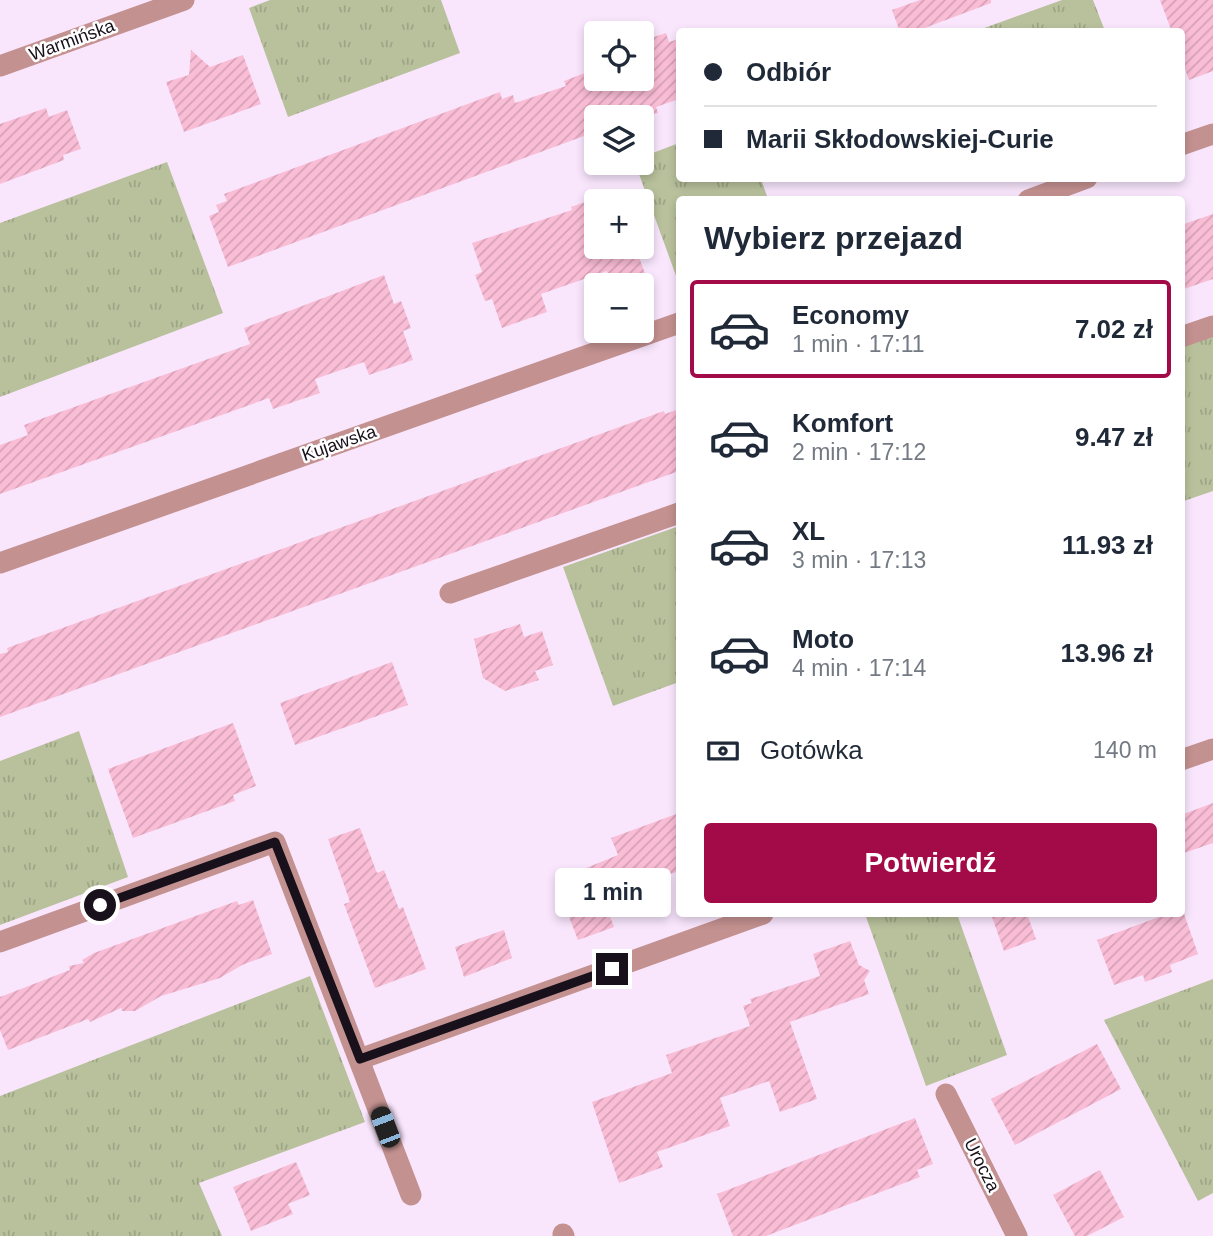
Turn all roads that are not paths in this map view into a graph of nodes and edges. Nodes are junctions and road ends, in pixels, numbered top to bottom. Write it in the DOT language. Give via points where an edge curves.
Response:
graph roads {
  1 [pos="184,0"];
  2 [pos="0,66"];
  3 [pos="1213,134"];
  4 [pos="1185,144"];
  5 [pos="1076,182"];
  6 [pos="1039,196"];
  7 [pos="676,324"];
  8 [pos="1213,326"];
  9 [pos="1185,336"];
  10 [pos="676,514"];
  11 [pos="0,563"];
  12 [pos="450,593"];
  13 [pos="1213,749"];
  14 [pos="1185,759"];
  15 [pos="755,917"];
  16 [pos="0,942"];
  17 [pos="360,1059"];
  18 [pos="946,1094"];
  19 [pos="411,1195"];
  20 [pos="1017,1236"];
  1 -- 2 [label="street, Warmińska"];
  3 -- 4 [label="street"];
  5 -- 6 [label="street"];
  7 -- 11 [label="street, Kujawska"];
  8 -- 9 [label="street"];
  10 -- 12 [label="street"];
  13 -- 14 [label="street"];
  15 -- 17 [label="street"];
  16 -- 17 [label="street" via="275,842"];
  17 -- 19 [label="street"];
  18 -- 20 [label="street, Urocza"];
}
